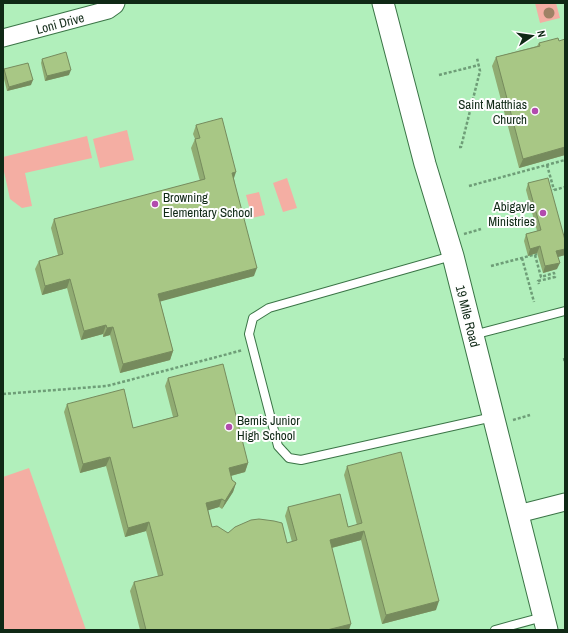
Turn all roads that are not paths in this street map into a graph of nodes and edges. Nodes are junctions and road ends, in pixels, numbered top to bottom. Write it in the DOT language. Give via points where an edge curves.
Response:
graph roads {
  1 [pos="383,3"];
  2 [pos="115,4"];
  3 [pos="3,38"];
  4 [pos="453,256"];
  5 [pos="565,311"];
  6 [pos="472,335"];
  7 [pos="503,418"];
  8 [pos="565,502"];
  9 [pos="518,514"];
  10 [pos="545,623"];
  11 [pos="495,630"];
  1 -- 4 [label="street, 19 Mile Road" via="425,164"];
  2 -- 3 [label="street, Loni Drive" via="108,10"];
  4 -- 6 [label="street, 19 Mile Road"];
  4 -- 7 [label="lane" via="270,308 253,318 248,334 278,446 289,458 301,460"];
  5 -- 6 [label="lane"];
  6 -- 7 [label="street, 19 Mile Road"];
  7 -- 9 [label="street, 19 Mile Road"];
  8 -- 9 [label="street"];
  9 -- 10 [label="street, 19 Mile Road"];
  10 -- 11 [label="lane"];
}
